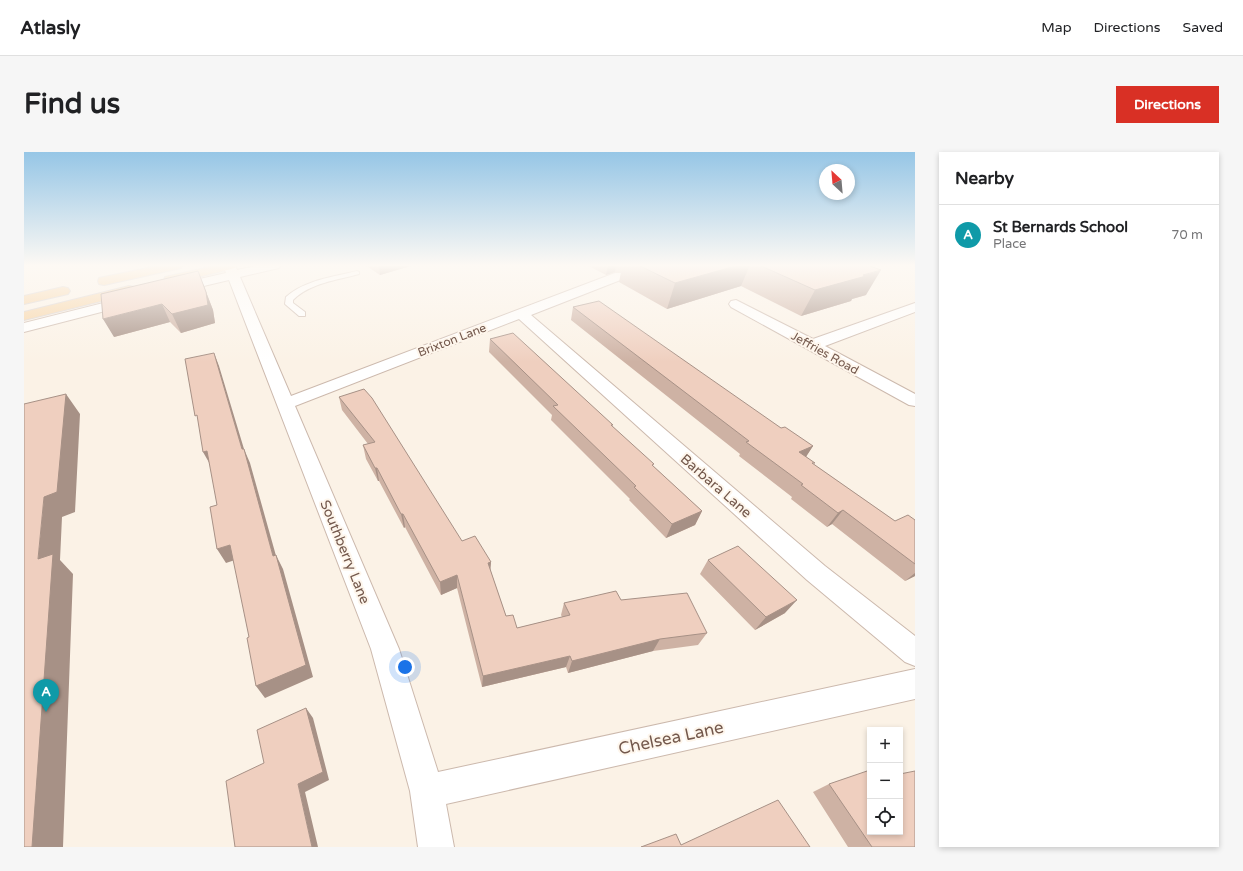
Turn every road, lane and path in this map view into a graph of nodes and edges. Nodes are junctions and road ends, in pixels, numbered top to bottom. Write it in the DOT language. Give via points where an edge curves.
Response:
graph roads {
  1 [pos="35,297"];
  2 [pos="115,297"];
  3 [pos="124,297"];
  4 [pos="243,297"];
  5 [pos="290,297"];
  6 [pos="564,297"];
  7 [pos="24,300"];
  8 [pos="736,304"];
  9 [pos="915,307"];
  10 [pos="302,314"];
  11 [pos="521,314"];
  12 [pos="24,316"];
  13 [pos="24,328"];
  14 [pos="812,345"];
  15 [pos="915,401"];
  16 [pos="285,404"];
  17 [pos="915,653"];
  18 [pos="915,684"];
  19 [pos="426,791"];
  20 [pos="436,847"];
  1 -- 7 [label="main road"];
  2 -- 12 [label="main road"];
  3 -- 13 [label="street"];
  4 -- 16 [label="street, Southberry Lane"];
  5 -- 10 [label="lane" via="289,304"];
  6 -- 11 [label="street, Brixton Lane"];
  8 -- 14 [label="street, Jeffries Road"];
  9 -- 14 [label="street"];
  11 -- 16 [label="street, Brixton Lane"];
  11 -- 17 [label="street, Barbara Lane" via="816,573"];
  14 -- 15 [label="street, Jeffries Road"];
  16 -- 19 [label="street, Southberry Lane" via="386,649"];
  18 -- 19 [label="street, Chelsea Lane"];
  19 -- 20 [label="street, Southberry Lane"];
}
